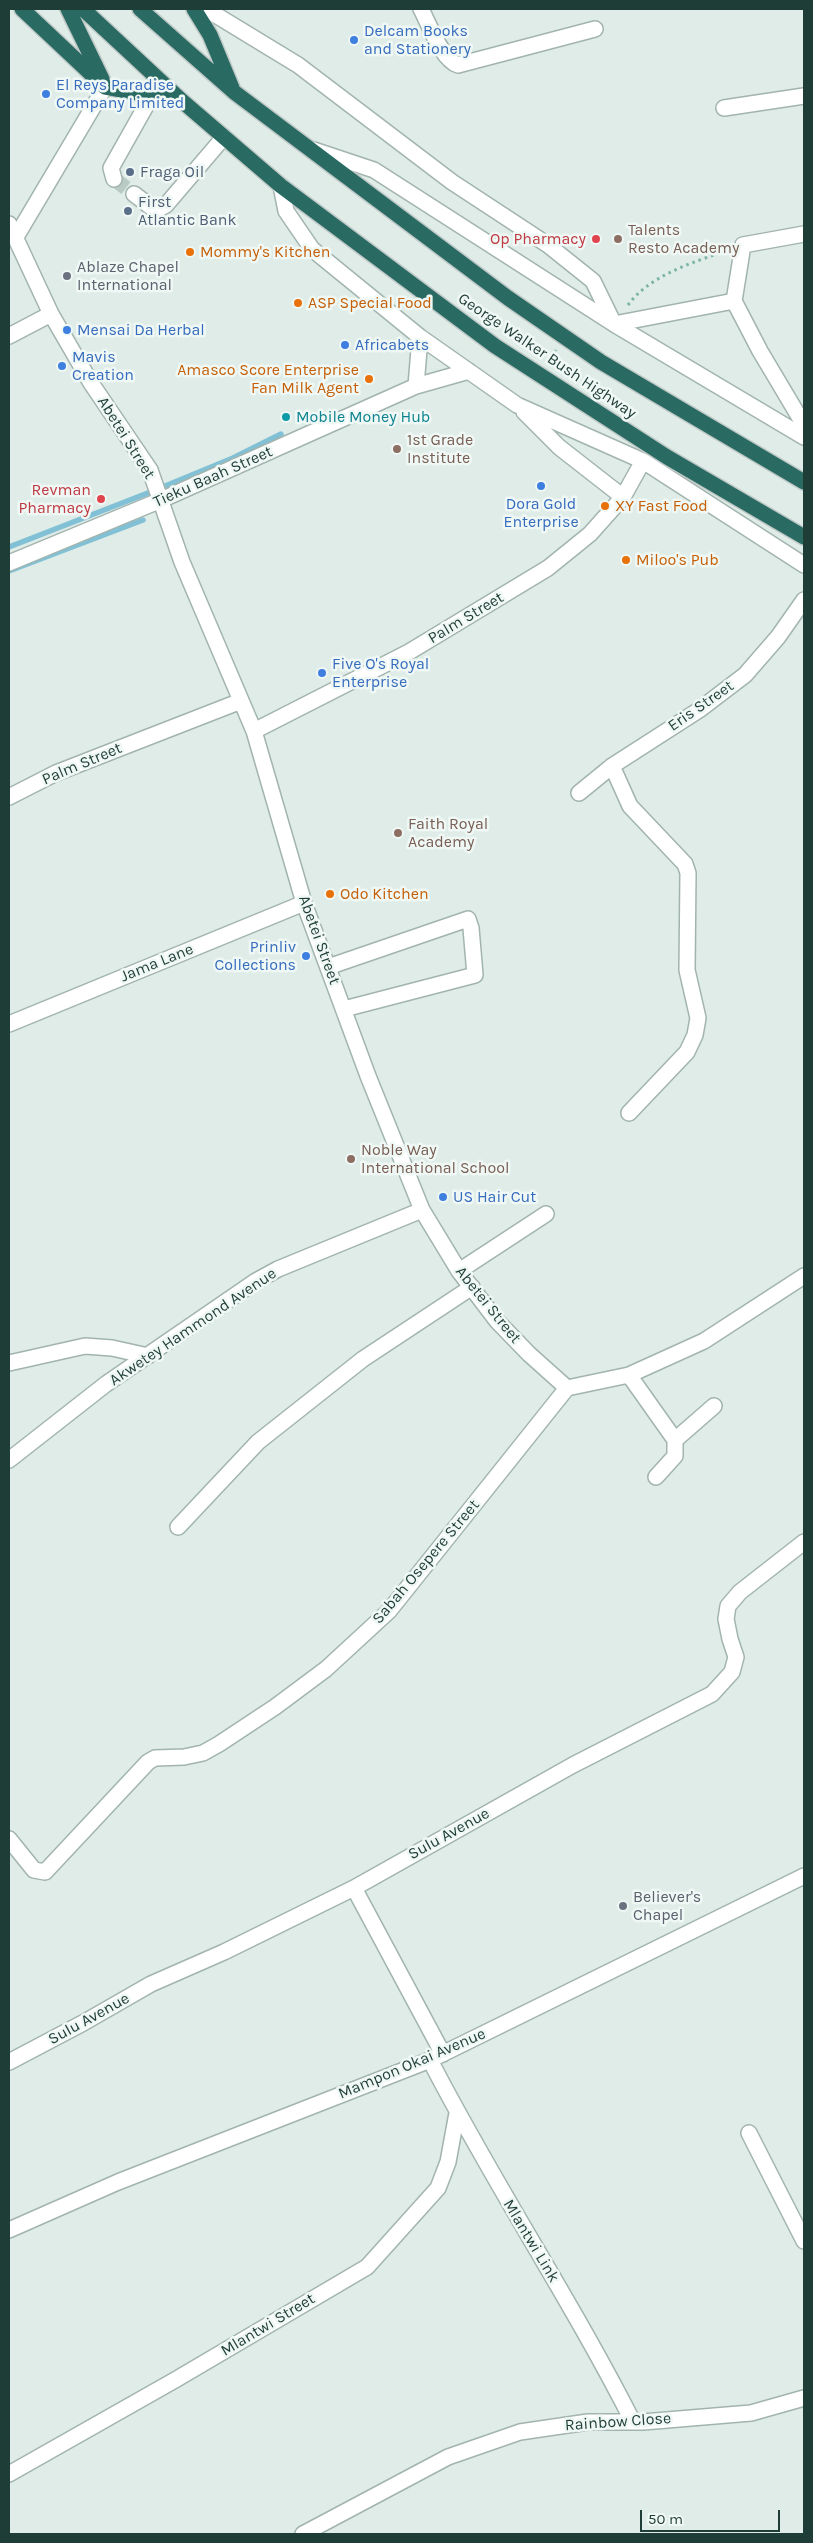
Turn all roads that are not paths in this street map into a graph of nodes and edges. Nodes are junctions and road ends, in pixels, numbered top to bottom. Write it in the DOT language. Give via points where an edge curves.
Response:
graph roads {
  1 [pos="22,9"];
  2 [pos="68,9"];
  3 [pos="82,9"];
  4 [pos="140,9"];
  5 [pos="194,9"];
  6 [pos="206,9"];
  7 [pos="421,9"];
  8 [pos="223,14"];
  9 [pos="595,29"];
  10 [pos="210,35"];
  11 [pos="106,87"];
  12 [pos="234,92"];
  13 [pos="152,95"];
  14 [pos="804,96"];
  15 [pos="182,101"];
  16 [pos="724,108"];
  17 [pos="224,137"];
  18 [pos="307,148"];
  19 [pos="114,179"];
  20 [pos="281,186"];
  21 [pos="134,194"];
  22 [pos="12,230"];
  23 [pos="804,234"];
  24 [pos="734,301"];
  25 [pos="51,314"];
  26 [pos="614,324"];
  27 [pos="9,336"];
  28 [pos="420,337"];
  29 [pos="469,371"];
  30 [pos="416,386"];
  31 [pos="518,405"];
  32 [pos="804,425"];
  33 [pos="804,437"];
  34 [pos="643,461"];
  35 [pos="804,482"];
  36 [pos="623,497"];
  37 [pos="161,500"];
  38 [pos="804,537"];
  39 [pos="9,563"];
  40 [pos="804,565"];
  41 [pos="804,600"];
  42 [pos="241,701"];
  43 [pos="254,731"];
  44 [pos="612,766"];
  45 [pos="579,793"];
  46 [pos="9,797"];
  47 [pos="304,903"];
  48 [pos="328,967"];
  49 [pos="344,1009"];
  50 [pos="9,1024"];
  51 [pos="629,1112"];
  52 [pos="422,1210"];
  53 [pos="546,1214"];
  54 [pos="459,1271"];
  55 [pos="804,1276"];
  56 [pos="472,1287"];
  57 [pos="148,1356"];
  58 [pos="9,1363"];
  59 [pos="629,1375"];
  60 [pos="567,1388"];
  61 [pos="714,1406"];
  62 [pos="674,1440"];
  63 [pos="9,1460"];
  64 [pos="656,1477"];
  65 [pos="178,1527"];
  66 [pos="804,1542"];
  67 [pos="9,1839"];
  68 [pos="804,1876"];
  69 [pos="354,1888"];
  70 [pos="437,2057"];
  71 [pos="9,2062"];
  72 [pos="457,2113"];
  73 [pos="749,2133"];
  74 [pos="9,2230"];
  75 [pos="804,2241"];
  76 [pos="804,2398"];
  77 [pos="633,2422"];
  78 [pos="9,2474"];
  79 [pos="303,2534"];
  1 -- 11 [label="highway"];
  2 -- 11 [label="highway"];
  3 -- 15 [label="highway, George Walker Bush Highway"];
  4 -- 12 [label="highway, George Walker Bush Highway"];
  5 -- 10 [label="highway"];
  6 -- 8 [label="street"];
  7 -- 9 [label="street" via="443,52 458,65"];
  8 -- 10 [label="street"];
  8 -- 26 [label="street" via="593,281"];
  10 -- 12 [label="highway"];
  11 -- 13 [label="highway"];
  11 -- 22 [label="street"];
  12 -- 18 [label="highway, George Walker Bush Highway"];
  13 -- 15 [label="highway"];
  13 -- 19 [label="street" via="111,168"];
  14 -- 16 [label="street"];
  15 -- 17 [label="highway, George Walker Bush Highway"];
  17 -- 20 [label="highway, George Walker Bush Highway"];
  17 -- 21 [label="street" via="166,205 159,209 152,207"];
  18 -- 26 [label="street, George Walker Bush Highway" via="374,170"];
  18 -- 35 [label="highway, George Walker Bush Highway" via="508,298 601,362"];
  20 -- 28 [label="street" via="286,211 312,249"];
  20 -- 38 [label="highway, George Walker Bush Highway" via="495,346 667,457"];
  22 -- 25 [label="street, Abetei Street"];
  23 -- 24 [label="street" via="742,244"];
  24 -- 26 [label="street"];
  24 -- 32 [label="street"];
  25 -- 27 [label="street"];
  25 -- 37 [label="street, Abetei Street" via="91,383 150,470"];
  26 -- 33 [label="street, George Walker Bush Highway"];
  28 -- 29 [label="street"];
  28 -- 30 [label="street"];
  29 -- 30 [label="street, Tieku Baah Street"];
  29 -- 31 [label="street"];
  30 -- 37 [label="street, Tieku Baah Street"];
  31 -- 34 [label="street"];
  31 -- 36 [label="street" via="559,447"];
  34 -- 36 [label="street, Palm Street"];
  34 -- 40 [label="street"];
  36 -- 43 [label="street, Palm Street" via="590,534 548,568 409,652"];
  37 -- 39 [label="street, Tieku Baah Street"];
  37 -- 42 [label="street, Abetei Street" via="182,562"];
  41 -- 44 [label="street, Eris Street" via="745,675 699,710"];
  42 -- 43 [label="street, Abetei Street"];
  42 -- 46 [label="street, Palm Street" via="56,774"];
  43 -- 47 [label="street, Abetei Street"];
  44 -- 45 [label="street, Eris Street"];
  44 -- 51 [label="street" via="630,806 685,864 688,873 687,970 698,1018 687,1052"];
  47 -- 48 [label="street, Abetei Street"];
  47 -- 50 [label="street, Jama Lane"];
  48 -- 49 [label="street, Abetei Street"];
  48 -- 49 [label="street" via="468,919 472,928 475,975"];
  49 -- 52 [label="street, Abetei Street"];
  52 -- 54 [label="street, Abetei Street"];
  52 -- 57 [label="street, Akwetey Hammond Avenue" via="278,1269"];
  53 -- 54 [label="street"];
  54 -- 56 [label="street, Abetei Street"];
  55 -- 59 [label="street" via="704,1341"];
  56 -- 60 [label="street, Abetei Street" via="504,1327"];
  56 -- 65 [label="street" via="363,1358 258,1442"];
  57 -- 58 [label="street" via="85,1346"];
  57 -- 63 [label="street, Akwetey Hammond Avenue" via="106,1384"];
  59 -- 60 [label="street"];
  59 -- 62 [label="street"];
  60 -- 67 [label="street, Sabah Osepere Street" via="390,1611 326,1669 275,1707 203,1753 156,1758 148,1762 45,1872 34,1870"];
  61 -- 62 [label="street"];
  62 -- 64 [label="street" via="675,1456"];
  66 -- 69 [label="street, Sulu Avenue" via="740,1592 728,1606 726,1618 736,1657 732,1672 712,1694 573,1765"];
  68 -- 70 [label="street, Mampon Okai Avenue"];
  69 -- 70 [label="street, Mlantwi Link"];
  69 -- 71 [label="street, Sulu Avenue" via="151,1984"];
  70 -- 72 [label="street, Mlantwi Link"];
  70 -- 74 [label="street, Mampon Okai Avenue" via="118,2182"];
  72 -- 77 [label="street, Mlantwi Link" via="595,2350"];
  72 -- 78 [label="street, Mlantwi Street" via="448,2162 438,2188 372,2264"];
  73 -- 75 [label="street"];
  76 -- 77 [label="street, Rainbow Close" via="751,2413"];
  77 -- 79 [label="street, Rainbow Close" via="588,2422 520,2432 448,2457"];
}
